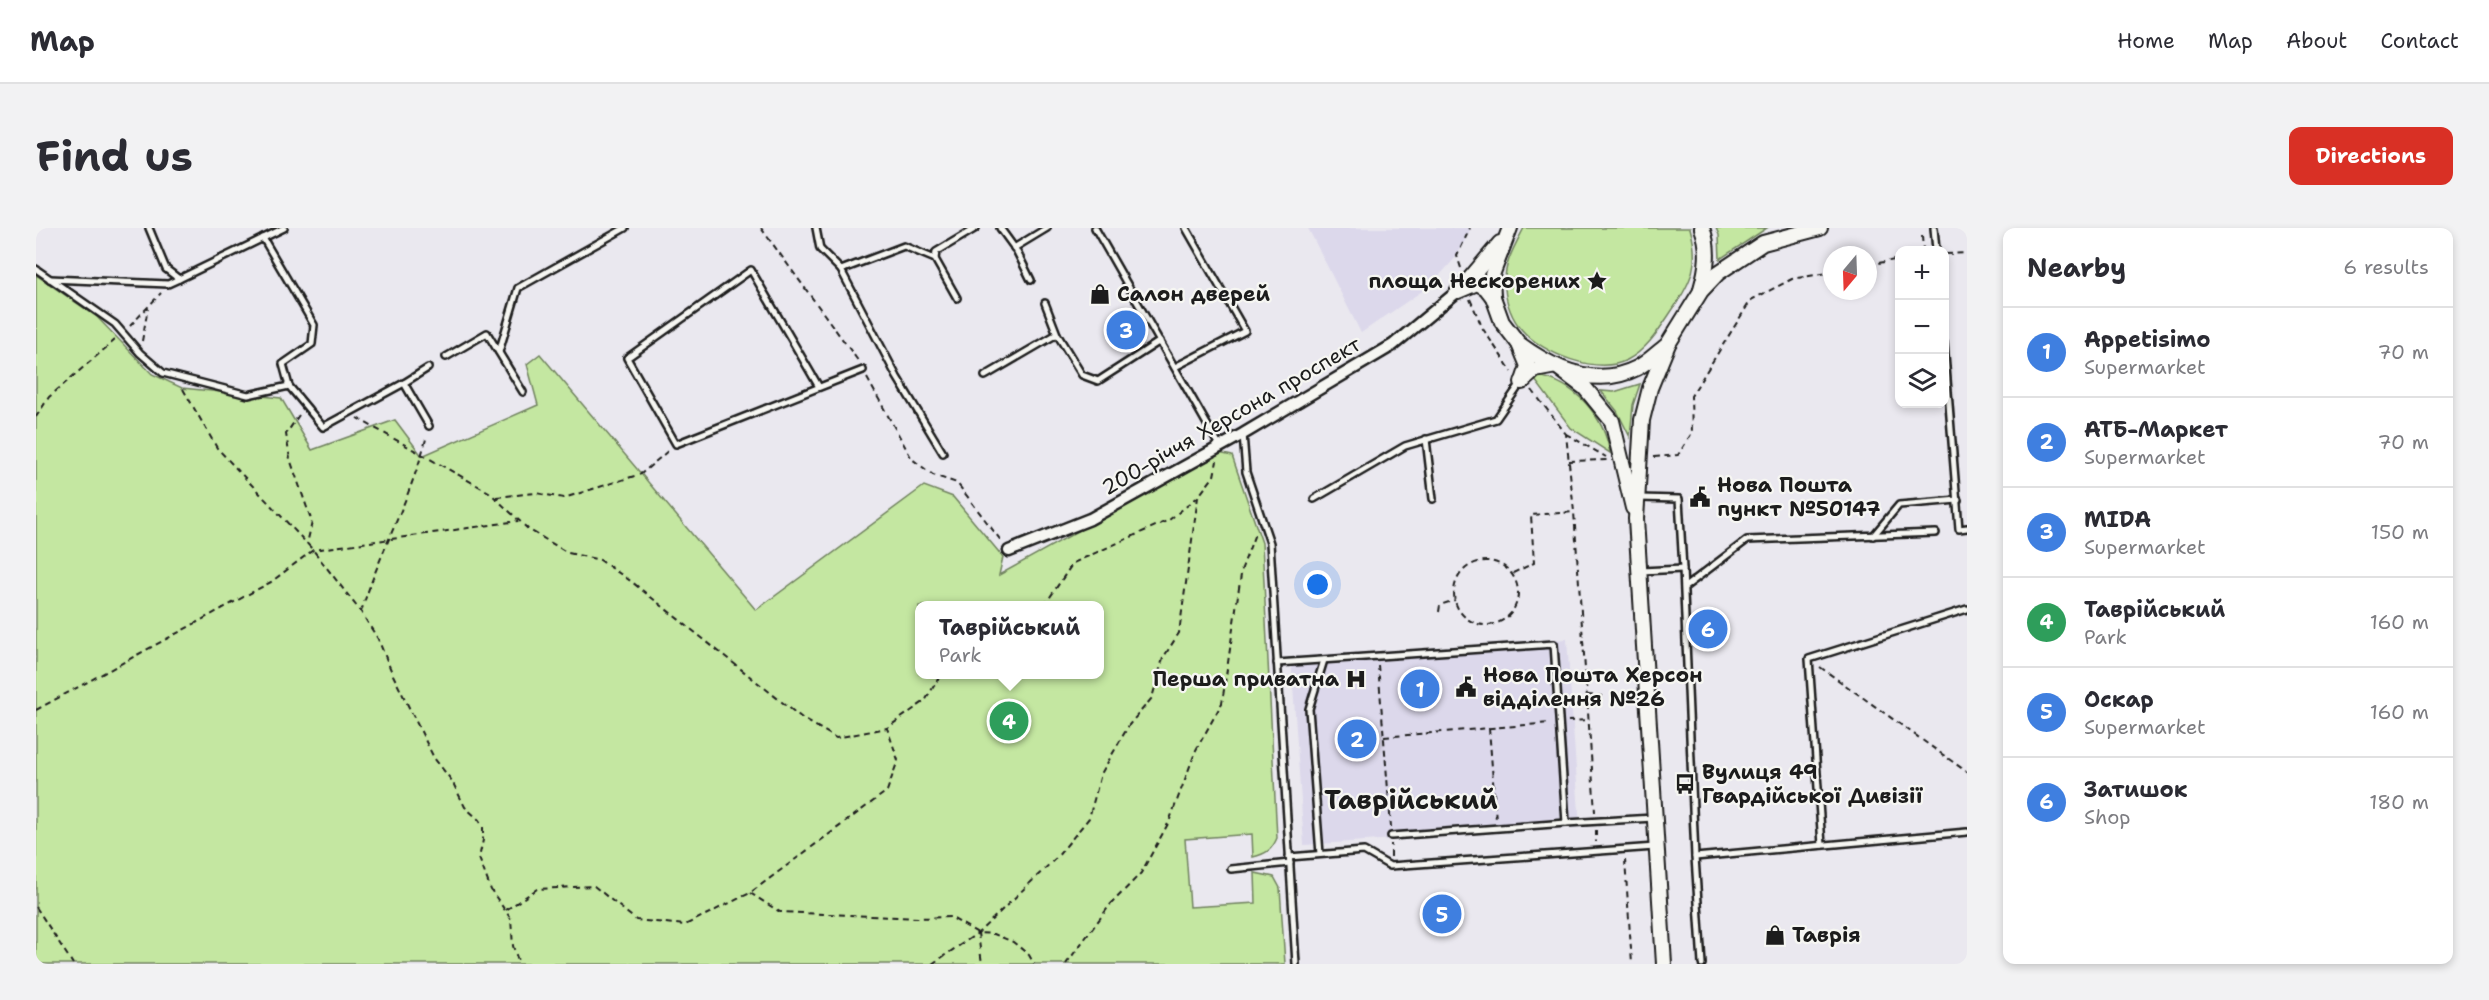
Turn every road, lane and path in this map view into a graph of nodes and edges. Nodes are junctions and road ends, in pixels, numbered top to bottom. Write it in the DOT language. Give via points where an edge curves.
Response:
graph roads {
  1 [pos="148,228"];
  2 [pos="284,228"];
  3 [pos="625,228"];
  4 [pos="761,228"];
  5 [pos="816,228"];
  6 [pos="976,228"];
  7 [pos="1000,228"];
  8 [pos="1047,228"];
  9 [pos="1095,228"];
  10 [pos="1186,228"];
  11 [pos="1470,228"];
  12 [pos="1702,228"];
  13 [pos="1820,228"];
  14 [pos="1934,228"];
  15 [pos="1507,234"];
  16 [pos="1922,236"];
  17 [pos="263,238"];
  18 [pos="1923,246"];
  19 [pos="1936,246"];
  20 [pos="1014,248"];
  21 [pos="1967,253"];
  22 [pos="1949,254"];
  23 [pos="1457,256"];
  24 [pos="935,259"];
  25 [pos="1895,260"];
  26 [pos="1877,263"];
  27 [pos="36,269"];
  28 [pos="841,270"];
  29 [pos="1823,274"];
  30 [pos="50,279"];
  31 [pos="179,279"];
  32 [pos="1031,279"];
  33 [pos="168,284"];
  34 [pos="1458,291"];
  35 [pos="1701,291"];
  36 [pos="1493,297"];
  37 [pos="957,298"];
  38 [pos="1045,303"];
  39 [pos="148,308"];
  40 [pos="123,333"];
  41 [pos="1057,334"];
  42 [pos="1160,341"];
  43 [pos="1668,344"];
  44 [pos="1519,345"];
  45 [pos="499,352"];
  46 [pos="140,353"];
  47 [pos="1945,354"];
  48 [pos="446,357"];
  49 [pos="1556,366"];
  50 [pos="1175,367"];
  51 [pos="428,368"];
  52 [pos="863,370"];
  53 [pos="175,376"];
  54 [pos="986,376"];
  55 [pos="1522,382"];
  56 [pos="404,383"];
  57 [pos="290,386"];
  58 [pos="819,387"];
  59 [pos="523,392"];
  60 [pos="306,406"];
  61 [pos="348,413"];
  62 [pos="36,417"];
  63 [pos="429,426"];
  64 [pos="1243,434"];
  65 [pos="1566,434"];
  66 [pos="1426,439"];
  67 [pos="676,444"];
  68 [pos="1220,447"];
  69 [pos="943,453"];
  70 [pos="422,456"];
  71 [pos="1654,457"];
  72 [pos="1569,461"];
  73 [pos="1198,496"];
  74 [pos="495,497"];
  75 [pos="1638,498"];
  76 [pos="1314,499"];
  77 [pos="1433,499"];
  78 [pos="1958,500"];
  79 [pos="1261,517"];
  80 [pos="1636,519"];
  81 [pos="519,521"];
  82 [pos="1967,528"];
  83 [pos="1936,533"];
  84 [pos="1873,536"];
  85 [pos="389,538"];
  86 [pos="307,544"];
  87 [pos="313,550"];
  88 [pos="1009,551"];
  89 [pos="1683,569"];
  90 [pos="1639,571"];
  91 [pos="1512,573"];
  92 [pos="1685,587"];
  93 [pos="1455,600"];
  94 [pos="1047,601"];
  95 [pos="1967,609"];
  96 [pos="362,612"];
  97 [pos="1439,612"];
  98 [pos="1378,656"];
  99 [pos="1809,659"];
  100 [pos="1323,660"];
  101 [pos="1277,663"];
  102 [pos="939,679"];
  103 [pos="1587,695"];
  104 [pos="1602,696"];
  105 [pos="36,710"];
  106 [pos="1589,720"];
  107 [pos="1559,722"];
  108 [pos="1544,723"];
  109 [pos="887,728"];
  110 [pos="1489,728"];
  111 [pos="1384,737"];
  112 [pos="1967,772"];
  113 [pos="1655,818"];
  114 [pos="1595,821"];
  115 [pos="1566,824"];
  116 [pos="1497,828"];
  117 [pos="1967,832"];
  118 [pos="1391,836"];
  119 [pos="1822,845"];
  120 [pos="1657,847"];
  121 [pos="1596,851"];
  122 [pos="1320,854"];
  123 [pos="1695,857"];
  124 [pos="1290,860"];
  125 [pos="1625,860"];
  126 [pos="1390,866"];
  127 [pos="1231,869"];
  128 [pos="750,893"];
  129 [pos="36,908"];
  130 [pos="506,910"];
  131 [pos="978,933"];
  132 [pos="73,964"];
  133 [pos="519,964"];
  134 [pos="932,964"];
  135 [pos="982,964"];
  136 [pos="1034,964"];
  137 [pos="1066,964"];
  138 [pos="1296,964"];
  139 [pos="1632,964"];
  140 [pos="1664,964"];
  141 [pos="1702,964"];
  1 -- 31 [label="lane" via="166,269"];
  2 -- 17 [label="lane"];
  3 -- 45 [label="lane" via="518,288"];
  4 -- 52 [label="path"];
  5 -- 28 [label="lane" via="820,249"];
  6 -- 24 [label="lane" via="936,252"];
  7 -- 20 [label="lane"];
  8 -- 20 [label="lane"];
  9 -- 42 [label="lane"];
  10 -- 50 [label="lane" via="1245,331"];
  11 -- 23 [label="path"];
  12 -- 35 [label="street" via="1707,242 1707,269"];
  13 -- 35 [label="street" via="1763,243 1718,273"];
  14 -- 19 [label="lane"];
  15 -- 34 [label="street"];
  15 -- 36 [label="street" via="1492,275"];
  16 -- 18 [label="path"];
  17 -- 31 [label="lane"];
  17 -- 57 [label="lane" via="314,325 312,344 283,364"];
  20 -- 32 [label="lane"];
  21 -- 22 [label="path"];
  24 -- 28 [label="lane" via="904,246"];
  24 -- 37 [label="lane"];
  25 -- 26 [label="path"];
  27 -- 30 [label="lane"];
  28 -- 69 [label="lane" via="897,377"];
  29 -- 71 [label="path" via="1792,279 1751,300 1691,396 1692,433 1678,455"];
  30 -- 33 [label="lane"];
  30 -- 40 [label="lane"];
  31 -- 33 [label="lane"];
  33 -- 39 [label="path"];
  34 -- 36 [label="street" via="1477,284"];
  34 -- 64 [label="street, 200-річчя Херсона проспект" via="1393,345"];
  35 -- 43 [label="street"];
  36 -- 44 [label="street" via="1502,322"];
  38 -- 41 [label="lane"];
  39 -- 40 [label="path"];
  39 -- 46 [label="path"];
  40 -- 46 [label="lane"];
  40 -- 62 [label="path" via="49,397"];
  41 -- 42 [label="lane" via="1082,375 1098,381"];
  41 -- 54 [label="lane"];
  42 -- 50 [label="lane"];
  43 -- 49 [label="street" via="1637,368 1611,377 1586,377"];
  43 -- 75 [label="street" via="1642,420"];
  44 -- 49 [label="street"];
  44 -- 55 [label="street" via="1528,366"];
  45 -- 48 [label="lane" via="487,333"];
  45 -- 59 [label="lane"];
  46 -- 53 [label="lane" via="163,373"];
  47 -- 78 [label="lane"];
  49 -- 55 [label="street" via="1535,370"];
  49 -- 80 [label="street" via="1585,388 1612,421"];
  50 -- 68 [label="lane"];
  51 -- 56 [label="lane"];
  52 -- 58 [label="lane"];
  52 -- 88 [label="path" via="912,459 933,475 957,483"];
  53 -- 57 [label="lane" via="248,395"];
  53 -- 86 [label="path" via="217,448"];
  55 -- 66 [label="lane" via="1496,419"];
  56 -- 61 [label="lane"];
  56 -- 63 [label="lane"];
  57 -- 60 [label="lane"];
  58 -- 67 [label="lane"];
  58 -- 67 [label="lane" via="751,270 627,358"];
  60 -- 61 [label="lane" via="323,427"];
  60 -- 86 [label="path" via="286,434 290,459 312,522"];
  61 -- 70 [label="path"];
  63 -- 70 [label="path"];
  64 -- 68 [label="street, 200-річчя Херсона проспект"];
  64 -- 79 [label="lane" via="1246,472"];
  65 -- 72 [label="path" via="1611,460"];
  66 -- 76 [label="lane" via="1405,446"];
  66 -- 77 [label="lane"];
  67 -- 74 [label="path" via="641,474 564,498 536,493"];
  68 -- 73 [label="path" via="1215,476"];
  68 -- 88 [label="street, 200-річчя Херсона проспект" via="1090,519"];
  70 -- 74 [label="path"];
  70 -- 85 [label="path"];
  73 -- 94 [label="path" via="1169,520 1073,563"];
  73 -- 131 [label="path" via="1179,633 1163,658 1152,698 1129,725 1101,774 1089,819 1057,857"];
  74 -- 81 [label="path"];
  75 -- 80 [label="street"];
  75 -- 89 [label="lane" via="1679,499"];
  78 -- 82 [label="lane" via="1959,529"];
  78 -- 84 [label="lane" via="1899,505"];
  79 -- 101 [label="lane" via="1270,543"];
  79 -- 137 [label="path" via="1242,568 1222,703 1196,750 1169,822 1141,873 1110,904"];
  80 -- 90 [label="street"];
  81 -- 85 [label="path"];
  81 -- 109 [label="path" via="568,553 600,560 802,718 836,738"];
  83 -- 84 [label="lane"];
  84 -- 92 [label="lane" via="1747,540"];
  85 -- 87 [label="path"];
  85 -- 96 [label="path"];
  86 -- 87 [label="path"];
  87 -- 96 [label="path"];
  87 -- 105 [label="path" via="271,582"];
  89 -- 90 [label="lane"];
  89 -- 92 [label="lane"];
  90 -- 113 [label="street"];
  91 -- 93 [label="path" via="1495,562 1475,564 1459,576"];
  91 -- 93 [label="path" via="1517,583 1516,605 1502,621 1492,625 1471,621"];
  91 -- 103 [label="path" via="1534,563 1532,515 1574,512"];
  92 -- 123 [label="lane"];
  93 -- 97 [label="path" via="1440,605"];
  95 -- 99 [label="lane"];
  96 -- 130 [label="path" via="434,758 465,807 483,827 479,858 491,890"];
  98 -- 100 [label="lane"];
  98 -- 107 [label="lane" via="1554,644"];
  98 -- 111 [label="path"];
  99 -- 112 [label="path"];
  99 -- 119 [label="lane"];
  100 -- 101 [label="lane"];
  100 -- 122 [label="lane" via="1309,709"];
  101 -- 124 [label="lane"];
  102 -- 109 [label="path" via="925,701"];
  103 -- 104 [label="path"];
  103 -- 106 [label="path"];
  106 -- 107 [label="path"];
  106 -- 114 [label="path"];
  107 -- 115 [label="lane"];
  108 -- 110 [label="path"];
  109 -- 128 [label="path" via="898,760 887,791"];
  110 -- 111 [label="path"];
  110 -- 116 [label="path"];
  111 -- 118 [label="path"];
  113 -- 114 [label="lane"];
  113 -- 120 [label="street"];
  114 -- 115 [label="lane"];
  114 -- 121 [label="path"];
  115 -- 116 [label="lane"];
  116 -- 118 [label="lane"];
  117 -- 119 [label="lane"];
  118 -- 126 [label="path"];
  119 -- 123 [label="lane"];
  120 -- 121 [label="lane"];
  120 -- 140 [label="street"];
  121 -- 126 [label="lane"];
  122 -- 124 [label="lane"];
  122 -- 126 [label="lane" via="1364,851"];
  123 -- 141 [label="lane"];
  124 -- 127 [label="lane"];
  124 -- 138 [label="lane"];
  125 -- 139 [label="path"];
  128 -- 130 [label="path" via="685,925 636,920 594,886 537,889"];
  128 -- 131 [label="path" via="780,912 950,917"];
  129 -- 132 [label="path"];
  130 -- 133 [label="path"];
  131 -- 134 [label="path"];
  131 -- 135 [label="path"];
  131 -- 136 [label="path" via="994,934 1013,942"];
}
